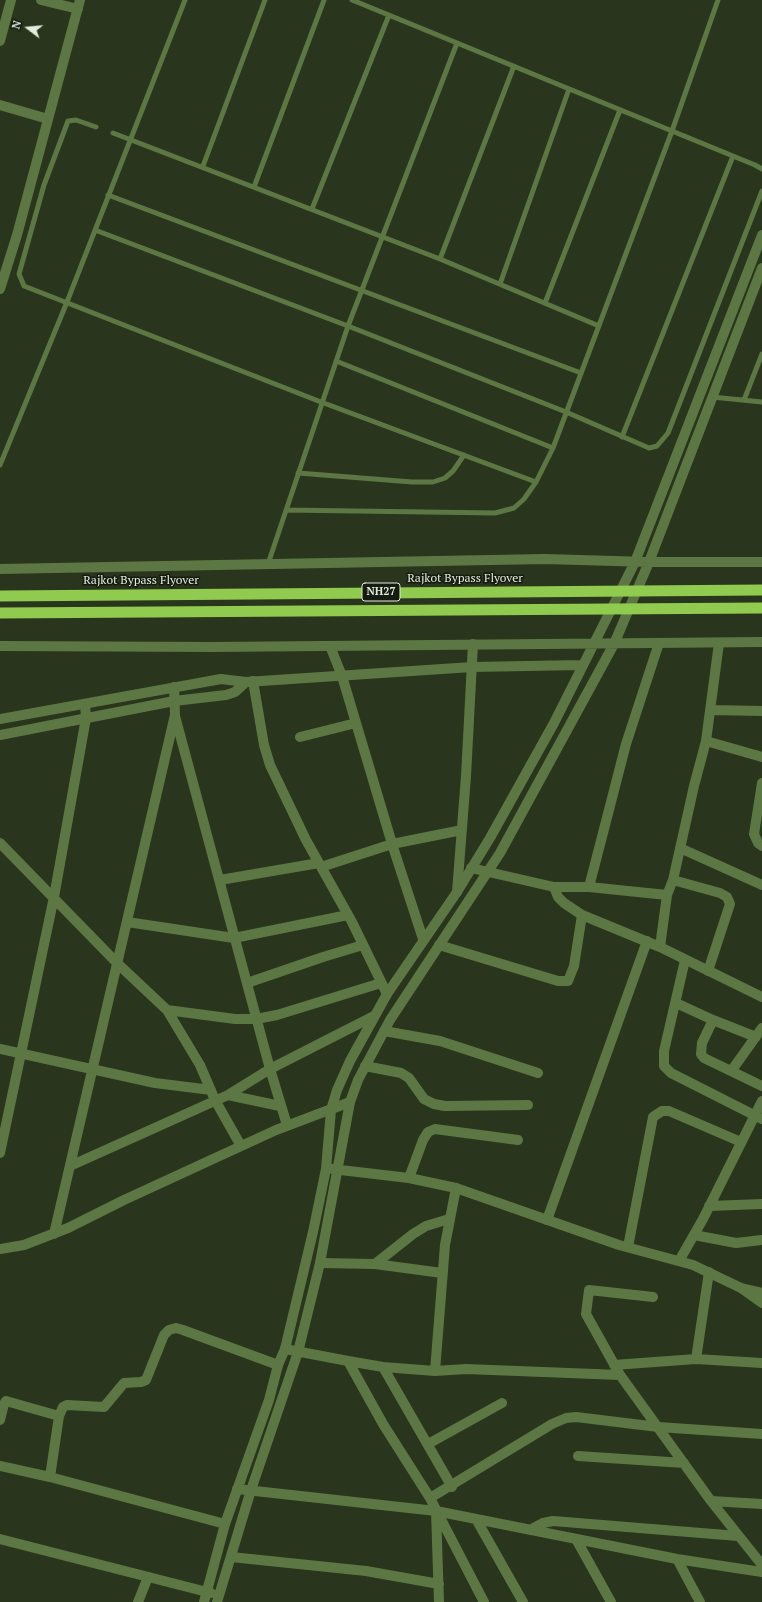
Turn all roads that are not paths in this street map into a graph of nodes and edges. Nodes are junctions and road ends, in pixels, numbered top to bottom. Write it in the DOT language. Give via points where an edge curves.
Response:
graph roads {
  1 [pos="11,0"];
  2 [pos="42,0"];
  3 [pos="185,0"];
  4 [pos="266,0"];
  5 [pos="324,0"];
  6 [pos="352,0"];
  7 [pos="718,0"];
  8 [pos="79,5"];
  9 [pos="4,11"];
  10 [pos="389,15"];
  11 [pos="0,40"];
  12 [pos="456,43"];
  13 [pos="514,66"];
  14 [pos="569,89"];
  15 [pos="0,106"];
  16 [pos="620,110"];
  17 [pos="48,119"];
  18 [pos="96,127"];
  19 [pos="672,131"];
  20 [pos="113,133"];
  21 [pos="130,140"];
  22 [pos="733,156"];
  23 [pos="203,166"];
  24 [pos="762,169"];
  25 [pos="254,186"];
  26 [pos="762,191"];
  27 [pos="108,196"];
  28 [pos="312,209"];
  29 [pos="94,230"];
  30 [pos="382,236"];
  31 [pos="762,236"];
  32 [pos="440,259"];
  33 [pos="762,268"];
  34 [pos="500,284"];
  35 [pos="0,286"];
  36 [pos="362,290"];
  37 [pos="67,302"];
  38 [pos="545,302"];
  39 [pos="348,326"];
  40 [pos="599,326"];
  41 [pos="762,354"];
  42 [pos="336,361"];
  43 [pos="581,373"];
  44 [pos="712,397"];
  45 [pos="744,400"];
  46 [pos="321,402"];
  47 [pos="762,402"];
  48 [pos="566,412"];
  49 [pos="622,437"];
  50 [pos="553,448"];
  51 [pos="464,455"];
  52 [pos="0,465"];
  53 [pos="298,473"];
  54 [pos="536,482"];
  55 [pos="286,510"];
  56 [pos="635,562"];
  57 [pos="650,562"];
  58 [pos="762,562"];
  59 [pos="268,564"];
  60 [pos="0,569"];
  61 [pos="762,590"];
  62 [pos="0,596"];
  63 [pos="762,608"];
  64 [pos="0,613"];
  65 [pos="762,642"];
  66 [pos="659,643"];
  67 [pos="719,643"];
  68 [pos="473,644"];
  69 [pos="594,644"];
  70 [pos="614,644"];
  71 [pos="0,646"];
  72 [pos="330,646"];
  73 [pos="582,665"];
  74 [pos="472,667"];
  75 [pos="342,676"];
  76 [pos="250,682"];
  77 [pos="174,687"];
  78 [pos="174,701"];
  79 [pos="85,704"];
  80 [pos="711,710"];
  81 [pos="762,710"];
  82 [pos="175,715"];
  83 [pos="86,718"];
  84 [pos="0,719"];
  85 [pos="356,723"];
  86 [pos="0,735"];
  87 [pos="300,738"];
  88 [pos="706,741"];
  89 [pos="762,757"];
  90 [pos="762,783"];
  91 [pos="462,830"];
  92 [pos="0,843"];
  93 [pos="392,844"];
  94 [pos="762,846"];
  95 [pos="680,848"];
  96 [pos="320,865"];
  97 [pos="471,868"];
  98 [pos="489,871"];
  99 [pos="220,880"];
  100 [pos="673,880"];
  101 [pos="762,885"];
  102 [pos="554,887"];
  103 [pos="589,887"];
  104 [pos="457,892"];
  105 [pos="667,895"];
  106 [pos="54,897"];
  107 [pos="348,915"];
  108 [pos="582,915"];
  109 [pos="127,922"];
  110 [pos="234,938"];
  111 [pos="424,939"];
  112 [pos="647,941"];
  113 [pos="363,945"];
  114 [pos="439,945"];
  115 [pos="660,947"];
  116 [pos="685,960"];
  117 [pos="117,963"];
  118 [pos="708,971"];
  119 [pos="247,983"];
  120 [pos="381,983"];
  121 [pos="387,994"];
  122 [pos="762,997"];
  123 [pos="676,1003"];
  124 [pos="167,1010"];
  125 [pos="374,1016"];
  126 [pos="256,1019"];
  127 [pos="713,1020"];
  128 [pos="762,1028"];
  129 [pos="384,1031"];
  130 [pos="756,1037"];
  131 [pos="0,1049"];
  132 [pos="21,1053"];
  133 [pos="365,1066"];
  134 [pos="270,1069"];
  135 [pos="92,1070"];
  136 [pos="732,1070"];
  137 [pos="538,1073"];
  138 [pos="762,1086"];
  139 [pos="211,1090"];
  140 [pos="228,1095"];
  141 [pos="215,1100"];
  142 [pos="762,1101"];
  143 [pos="350,1102"];
  144 [pos="528,1105"];
  145 [pos="280,1106"];
  146 [pos="331,1110"];
  147 [pos="758,1117"];
  148 [pos="287,1125"];
  149 [pos="518,1140"];
  150 [pos="741,1142"];
  151 [pos="241,1146"];
  152 [pos="0,1153"];
  153 [pos="70,1166"];
  154 [pos="326,1169"];
  155 [pos="337,1170"];
  156 [pos="409,1178"];
  157 [pos="456,1188"];
  158 [pos="762,1204"];
  159 [pos="709,1206"];
  160 [pos="450,1219"];
  161 [pos="547,1220"];
  162 [pos="54,1234"];
  163 [pos="694,1235"];
  164 [pos="762,1240"];
  165 [pos="628,1247"];
  166 [pos="0,1249"];
  167 [pos="679,1261"];
  168 [pos="320,1263"];
  169 [pos="375,1264"];
  170 [pos="709,1272"];
  171 [pos="442,1273"];
  172 [pos="741,1288"];
  173 [pos="762,1293"];
  174 [pos="653,1297"];
  175 [pos="762,1303"];
  176 [pos="284,1350"];
  177 [pos="298,1352"];
  178 [pos="696,1359"];
  179 [pos="348,1361"];
  180 [pos="762,1363"];
  181 [pos="278,1365"];
  182 [pos="614,1365"];
  183 [pos="383,1367"];
  184 [pos="435,1371"];
  185 [pos="620,1375"];
  186 [pos="502,1403"];
  187 [pos="59,1416"];
  188 [pos="0,1420"];
  189 [pos="658,1427"];
  190 [pos="762,1434"];
  191 [pos="428,1444"];
  192 [pos="578,1456"];
  193 [pos="684,1463"];
  194 [pos="0,1466"];
  195 [pos="50,1476"];
  196 [pos="452,1486"];
  197 [pos="237,1489"];
  198 [pos="251,1490"];
  199 [pos="430,1498"];
  200 [pos="711,1501"];
  201 [pos="762,1504"];
  202 [pos="436,1511"];
  203 [pos="476,1519"];
  204 [pos="225,1524"];
  205 [pos="530,1530"];
  206 [pos="738,1536"];
  207 [pos="0,1539"];
  208 [pos="576,1539"];
  209 [pos="231,1557"];
  210 [pos="677,1559"];
  211 [pos="762,1564"];
  212 [pos="762,1572"];
  213 [pos="148,1577"];
  214 [pos="440,1584"];
  215 [pos="206,1592"];
  216 [pos="218,1598"];
  217 [pos="138,1602"];
  218 [pos="204,1602"];
  219 [pos="439,1602"];
  220 [pos="484,1602"];
  221 [pos="523,1602"];
  222 [pos="611,1602"];
  223 [pos="700,1602"];
  1 -- 9 [label="street"];
  2 -- 8 [label="street"];
  3 -- 21 [label="lane"];
  4 -- 23 [label="lane"];
  5 -- 25 [label="lane"];
  6 -- 10 [label="lane"];
  7 -- 19 [label="lane"];
  8 -- 17 [label="street"];
  9 -- 11 [label="street"];
  10 -- 12 [label="lane"];
  10 -- 28 [label="lane"];
  12 -- 13 [label="lane"];
  12 -- 30 [label="lane"];
  13 -- 14 [label="lane"];
  13 -- 32 [label="lane"];
  14 -- 16 [label="lane"];
  14 -- 34 [label="lane"];
  15 -- 17 [label="street"];
  16 -- 19 [label="lane"];
  16 -- 38 [label="lane"];
  17 -- 35 [label="street" via="17,235"];
  18 -- 37 [label="lane" via="76,120 68,121 44,185 19,274 24,286"];
  19 -- 22 [label="lane"];
  19 -- 40 [label="lane"];
  20 -- 21 [label="lane"];
  21 -- 23 [label="lane"];
  21 -- 27 [label="lane"];
  22 -- 24 [label="lane"];
  22 -- 49 [label="lane"];
  23 -- 25 [label="lane"];
  25 -- 28 [label="lane"];
  26 -- 49 [label="lane" via="668,433 657,446 649,448"];
  27 -- 29 [label="lane"];
  27 -- 36 [label="lane"];
  28 -- 30 [label="lane"];
  29 -- 37 [label="lane"];
  29 -- 39 [label="lane"];
  30 -- 32 [label="lane"];
  30 -- 36 [label="lane"];
  31 -- 56 [label="street"];
  32 -- 34 [label="lane"];
  33 -- 44 [label="street"];
  34 -- 38 [label="lane"];
  36 -- 39 [label="lane"];
  36 -- 43 [label="lane"];
  37 -- 46 [label="lane"];
  37 -- 52 [label="lane"];
  38 -- 40 [label="lane"];
  39 -- 42 [label="lane"];
  39 -- 48 [label="lane"];
  40 -- 43 [label="lane"];
  41 -- 45 [label="lane"];
  42 -- 46 [label="lane"];
  42 -- 50 [label="lane"];
  43 -- 48 [label="lane"];
  44 -- 45 [label="lane"];
  44 -- 57 [label="street"];
  45 -- 47 [label="lane"];
  46 -- 51 [label="lane"];
  46 -- 53 [label="lane"];
  48 -- 49 [label="lane"];
  48 -- 50 [label="lane"];
  50 -- 54 [label="lane"];
  51 -- 53 [label="lane" via="445,478 433,482"];
  51 -- 54 [label="lane"];
  53 -- 55 [label="lane"];
  54 -- 55 [label="lane" via="514,508 495,513"];
  55 -- 59 [label="lane"];
  56 -- 57 [label="street"];
  56 -- 59 [label="street" via="545,559"];
  56 -- 69 [label="street"];
  57 -- 58 [label="street"];
  57 -- 70 [label="street"];
  59 -- 60 [label="street"];
  61 -- 62 [label="highway, Rajkot Bypass Flyover / NH27, bridge"];
  63 -- 64 [label="highway, NH27, bridge"];
  65 -- 67 [label="street"];
  66 -- 67 [label="street"];
  66 -- 70 [label="street"];
  66 -- 103 [label="street" via="626,744"];
  67 -- 80 [label="street"];
  68 -- 69 [label="street"];
  68 -- 72 [label="street"];
  68 -- 74 [label="street"];
  69 -- 70 [label="street"];
  69 -- 73 [label="street"];
  70 -- 98 [label="street"];
  71 -- 72 [label="street"];
  72 -- 75 [label="street"];
  73 -- 74 [label="street"];
  73 -- 97 [label="street" via="551,729"];
  74 -- 75 [label="street"];
  74 -- 91 [label="street"];
  75 -- 76 [label="street"];
  75 -- 85 [label="street"];
  76 -- 77 [label="street" via="221,680"];
  76 -- 78 [label="street" via="231,694"];
  76 -- 96 [label="street" via="270,764"];
  77 -- 78 [label="street"];
  77 -- 79 [label="street"];
  78 -- 82 [label="street"];
  78 -- 83 [label="street"];
  79 -- 83 [label="street"];
  79 -- 84 [label="street"];
  80 -- 81 [label="street"];
  80 -- 88 [label="street"];
  82 -- 99 [label="street"];
  82 -- 109 [label="street"];
  83 -- 86 [label="street"];
  83 -- 106 [label="street"];
  85 -- 87 [label="street"];
  85 -- 93 [label="street"];
  88 -- 89 [label="street"];
  88 -- 95 [label="street"];
  90 -- 94 [label="street" via="754,834"];
  91 -- 93 [label="street"];
  91 -- 104 [label="street"];
  92 -- 106 [label="street"];
  93 -- 96 [label="street"];
  93 -- 111 [label="street"];
  95 -- 100 [label="street"];
  95 -- 101 [label="street"];
  96 -- 99 [label="street"];
  96 -- 107 [label="street"];
  97 -- 98 [label="street"];
  97 -- 104 [label="street"];
  98 -- 102 [label="street"];
  98 -- 114 [label="street"];
  99 -- 110 [label="street"];
  100 -- 105 [label="street"];
  100 -- 118 [label="street" via="720,894 727,897 730,904"];
  102 -- 103 [label="street"];
  102 -- 108 [label="street" via="564,904"];
  103 -- 105 [label="street"];
  104 -- 111 [label="street"];
  105 -- 115 [label="street"];
  106 -- 117 [label="street"];
  106 -- 132 [label="street"];
  107 -- 110 [label="street"];
  107 -- 113 [label="street"];
  108 -- 112 [label="street"];
  108 -- 114 [label="street" via="574,966 568,980 558,981"];
  109 -- 110 [label="street"];
  109 -- 117 [label="street"];
  110 -- 119 [label="street"];
  111 -- 121 [label="street"];
  112 -- 115 [label="street"];
  112 -- 161 [label="street"];
  113 -- 119 [label="street"];
  113 -- 120 [label="street"];
  114 -- 129 [label="street"];
  115 -- 116 [label="street"];
  116 -- 118 [label="street"];
  116 -- 123 [label="street"];
  117 -- 124 [label="street"];
  117 -- 135 [label="street"];
  118 -- 122 [label="street"];
  119 -- 126 [label="street"];
  120 -- 121 [label="street"];
  120 -- 126 [label="street"];
  121 -- 125 [label="street"];
  123 -- 127 [label="street"];
  123 -- 147 [label="street" via="664,1051 664,1066 671,1073"];
  124 -- 126 [label="street" via="235,1019"];
  124 -- 139 [label="street" via="200,1065"];
  125 -- 134 [label="street"];
  125 -- 146 [label="street" via="350,1061"];
  126 -- 134 [label="street"];
  127 -- 130 [label="street"];
  127 -- 136 [label="street" via="702,1043 701,1054 704,1058"];
  128 -- 130 [label="street"];
  129 -- 133 [label="street"];
  129 -- 137 [label="street" via="440,1042"];
  130 -- 136 [label="street"];
  131 -- 132 [label="street"];
  132 -- 135 [label="street"];
  132 -- 152 [label="street"];
  133 -- 143 [label="street"];
  133 -- 144 [label="street" via="401,1073 409,1078 424,1099 434,1104"];
  134 -- 140 [label="street"];
  134 -- 145 [label="street"];
  135 -- 139 [label="street" via="155,1083"];
  135 -- 153 [label="street"];
  136 -- 138 [label="street"];
  139 -- 141 [label="street"];
  140 -- 141 [label="street"];
  140 -- 145 [label="street"];
  141 -- 151 [label="street"];
  141 -- 153 [label="street"];
  142 -- 147 [label="street"];
  143 -- 146 [label="street"];
  143 -- 155 [label="street"];
  145 -- 148 [label="street"];
  146 -- 148 [label="street"];
  146 -- 154 [label="street"];
  147 -- 150 [label="street"];
  148 -- 151 [label="street"];
  149 -- 156 [label="street" via="435,1129 428,1132 423,1140"];
  150 -- 159 [label="street"];
  150 -- 165 [label="street" via="669,1111 652,1117"];
  151 -- 162 [label="street"];
  153 -- 162 [label="street"];
  154 -- 155 [label="street"];
  154 -- 176 [label="street"];
  155 -- 156 [label="street"];
  155 -- 168 [label="street"];
  156 -- 157 [label="street"];
  157 -- 160 [label="street"];
  157 -- 161 [label="street"];
  158 -- 159 [label="street"];
  159 -- 163 [label="street"];
  160 -- 169 [label="street" via="426,1226"];
  160 -- 171 [label="street"];
  161 -- 165 [label="street"];
  162 -- 166 [label="street" via="24,1245"];
  163 -- 164 [label="street" via="736,1243"];
  163 -- 167 [label="street"];
  165 -- 167 [label="street"];
  167 -- 170 [label="street"];
  168 -- 169 [label="street"];
  168 -- 177 [label="street"];
  169 -- 171 [label="street"];
  170 -- 172 [label="street"];
  170 -- 178 [label="street"];
  171 -- 184 [label="street"];
  172 -- 173 [label="street"];
  172 -- 175 [label="street"];
  174 -- 182 [label="street" via="590,1290 586,1314"];
  176 -- 177 [label="street"];
  176 -- 181 [label="street"];
  177 -- 179 [label="street"];
  177 -- 198 [label="street"];
  178 -- 180 [label="street"];
  178 -- 182 [label="street"];
  179 -- 183 [label="street"];
  179 -- 199 [label="street" via="383,1424"];
  181 -- 187 [label="street" via="176,1328 164,1335 146,1380 124,1383 104,1407 67,1405 63,1407"];
  181 -- 197 [label="street" via="269,1400"];
  182 -- 185 [label="street"];
  183 -- 184 [label="street"];
  183 -- 191 [label="street"];
  184 -- 185 [label="street" via="466,1369"];
  185 -- 189 [label="street"];
  186 -- 191 [label="street"];
  187 -- 188 [label="street" via="6,1401"];
  187 -- 195 [label="street"];
  189 -- 190 [label="street"];
  189 -- 193 [label="street"];
  189 -- 196 [label="street" via="566,1418 552,1424"];
  191 -- 196 [label="street"];
  192 -- 193 [label="street"];
  193 -- 200 [label="street"];
  194 -- 195 [label="street"];
  195 -- 204 [label="street"];
  196 -- 199 [label="street"];
  197 -- 198 [label="street"];
  197 -- 204 [label="street"];
  198 -- 202 [label="street"];
  198 -- 209 [label="street"];
  199 -- 202 [label="street"];
  200 -- 201 [label="street"];
  200 -- 206 [label="street"];
  202 -- 203 [label="street"];
  202 -- 214 [label="street"];
  202 -- 220 [label="street"];
  203 -- 205 [label="street"];
  203 -- 221 [label="street"];
  204 -- 215 [label="street"];
  205 -- 206 [label="street" via="553,1521"];
  205 -- 208 [label="street"];
  206 -- 211 [label="street"];
  207 -- 213 [label="street"];
  208 -- 210 [label="street"];
  208 -- 222 [label="street"];
  209 -- 214 [label="street" via="366,1571"];
  209 -- 216 [label="street"];
  210 -- 212 [label="street"];
  210 -- 223 [label="street"];
  213 -- 215 [label="street"];
  213 -- 217 [label="street"];
  214 -- 219 [label="street"];
  215 -- 216 [label="street"];
  215 -- 218 [label="street"];
}
